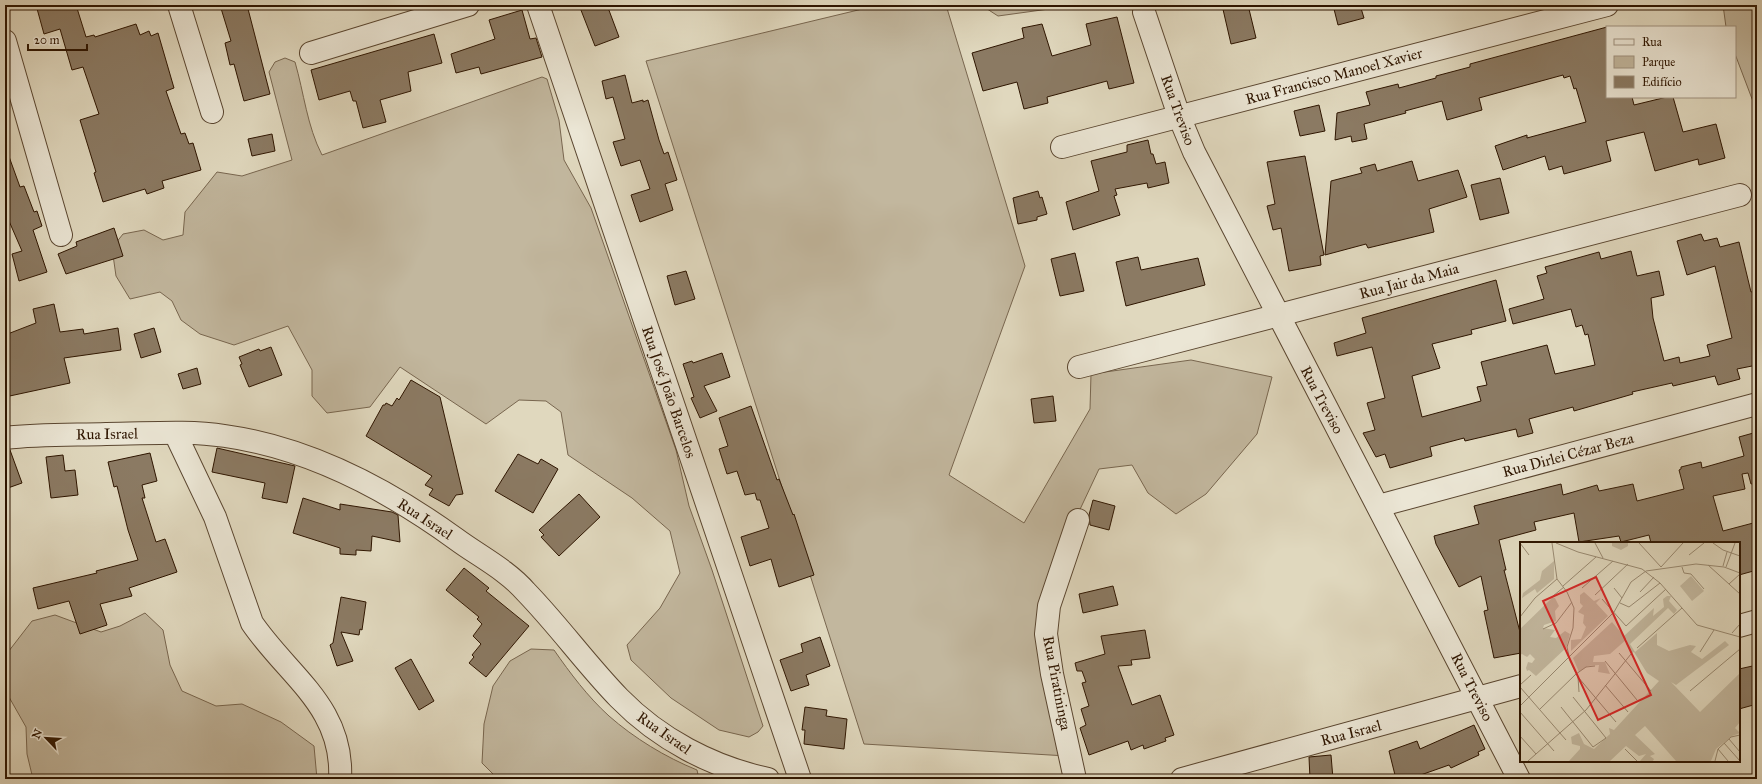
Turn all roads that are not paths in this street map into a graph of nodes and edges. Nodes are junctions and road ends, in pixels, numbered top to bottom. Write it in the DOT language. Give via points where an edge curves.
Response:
graph roads {
  1 [pos="179,5"];
  2 [pos="468,5"];
  3 [pos="538,5"];
  4 [pos="1606,5"];
  5 [pos="1144,12"];
  6 [pos="5,41"];
  7 [pos="311,53"];
  8 [pos="212,112"];
  9 [pos="1179,116"];
  10 [pos="1062,146"];
  11 [pos="1740,195"];
  12 [pos="61,236"];
  13 [pos="1278,316"];
  14 [pos="1079,367"];
  15 [pos="1757,404"];
  16 [pos="175,433"];
  17 [pos="5,438"];
  18 [pos="1378,506"];
  19 [pos="1078,520"];
  20 [pos="1757,621"];
  21 [pos="1740,626"];
  22 [pos="1520,686"];
  23 [pos="1478,698"];
  24 [pos="340,779"];
  25 [pos="768,779"];
  26 [pos="800,779"];
  27 [pos="1075,779"];
  28 [pos="1182,779"];
  29 [pos="1519,779"];
  1 -- 8 [label="street"];
  2 -- 7 [label="street"];
  3 -- 26 [label="street, Rua José João Barcelos"];
  4 -- 9 [label="street, Rua Francisco Manoel Xavier"];
  5 -- 9 [label="street, Rua Treviso"];
  6 -- 12 [label="street"];
  9 -- 10 [label="street, Rua Francisco Manoel Xavier"];
  9 -- 13 [label="street, Rua Treviso" via="1194,152"];
  11 -- 13 [label="street, Rua Jair da Maia"];
  13 -- 14 [label="street, Rua Jair da Maia"];
  13 -- 18 [label="street, Rua Treviso"];
  15 -- 18 [label="street, Rua Dirlei Cézar Beza"];
  16 -- 17 [label="street, Rua Israel"];
  16 -- 24 [label="street" via="215,517 252,623 312,694 329,721 338,744"];
  16 -- 25 [label="street, Rua Israel" via="262,442 301,454 342,470 418,513 525,589 603,681 648,724 695,755 723,767"];
  18 -- 23 [label="street, Rua Treviso"];
  19 -- 27 [label="street, Rua Piratininga" via="1049,606 1046,634"];
  20 -- 21 [label="street"];
  22 -- 23 [label="street, Rua Israel"];
  23 -- 28 [label="street, Rua Israel"];
  23 -- 29 [label="street, Rua Treviso"];
}
